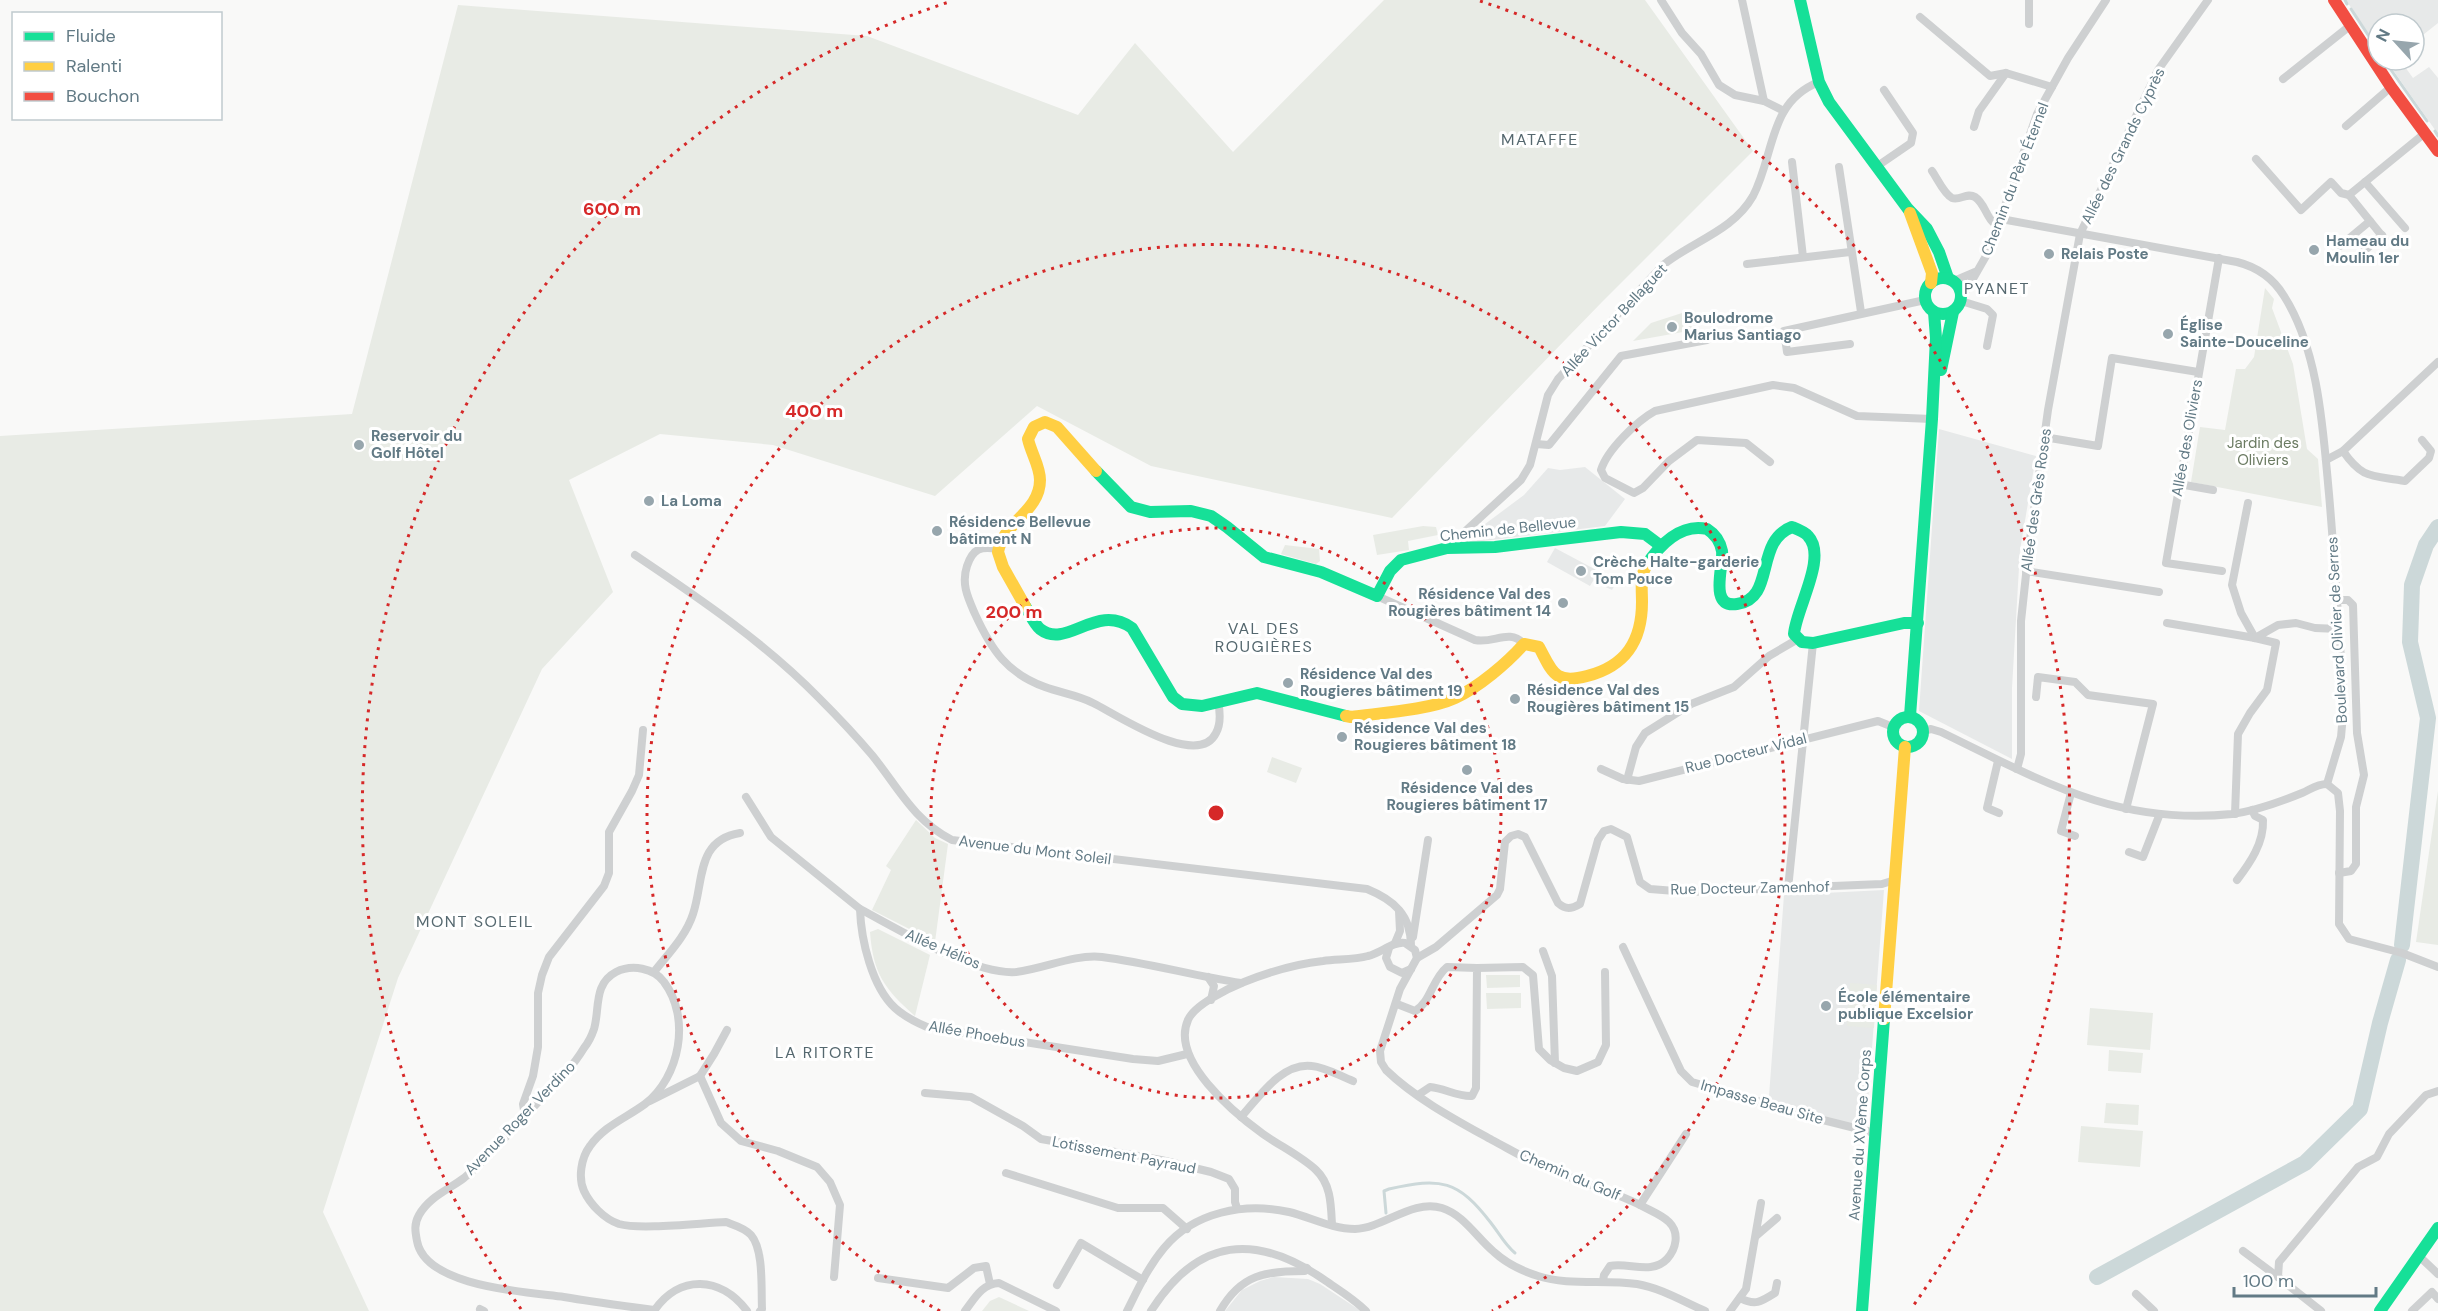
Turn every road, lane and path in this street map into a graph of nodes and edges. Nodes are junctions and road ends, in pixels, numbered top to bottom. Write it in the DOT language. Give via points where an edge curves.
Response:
graph roads {
  1 [pos="1661,0"];
  2 [pos="1742,0"];
  3 [pos="1800,0"];
  4 [pos="2029,0"];
  5 [pos="2106,0"];
  6 [pos="2208,0"];
  7 [pos="2334,0"];
  8 [pos="1920,17"];
  9 [pos="2029,24"];
  10 [pos="2351,25"];
  11 [pos="2006,73"];
  12 [pos="2283,79"];
  13 [pos="1819,82"];
  14 [pos="2052,87"];
  15 [pos="2391,87"];
  16 [pos="1884,90"];
  17 [pos="1764,101"];
  18 [pos="1784,111"];
  19 [pos="2346,126"];
  20 [pos="1974,127"];
  21 [pos="2425,132"];
  22 [pos="2438,151"];
  23 [pos="2256,159"];
  24 [pos="1792,162"];
  25 [pos="1839,167"];
  26 [pos="1876,167"];
  27 [pos="1932,171"];
  28 [pos="2365,182"];
  29 [pos="2349,195"];
  30 [pos="1908,209"];
  31 [pos="2370,221"];
  32 [pos="2000,222"];
  33 [pos="2405,228"];
  34 [pos="2080,234"];
  35 [pos="2340,246"];
  36 [pos="1850,252"];
  37 [pos="1803,257"];
  38 [pos="2219,258"];
  39 [pos="2354,260"];
  40 [pos="1747,264"];
  41 [pos="1981,265"];
  42 [pos="1951,280"];
  43 [pos="1930,283"];
  44 [pos="1925,300"];
  45 [pos="1961,300"];
  46 [pos="1861,312"];
  47 [pos="1934,312"];
  48 [pos="1953,312"];
  49 [pos="1707,340"];
  50 [pos="1850,344"];
  51 [pos="1987,346"];
  52 [pos="2438,362"];
  53 [pos="2198,372"];
  54 [pos="1932,419"];
  55 [pos="2044,437"];
  56 [pos="2422,440"];
  57 [pos="1536,444"];
  58 [pos="2343,451"];
  59 [pos="2326,460"];
  60 [pos="1770,462"];
  61 [pos="2179,484"];
  62 [pos="2213,490"];
  63 [pos="2248,503"];
  64 [pos="1661,546"];
  65 [pos="1447,548"];
  66 [pos="998,549"];
  67 [pos="635,555"];
  68 [pos="2026,571"];
  69 [pos="2222,571"];
  70 [pos="2159,592"];
  71 [pos="1377,596"];
  72 [pos="2337,600"];
  73 [pos="1918,623"];
  74 [pos="2167,623"];
  75 [pos="2339,629"];
  76 [pos="2255,638"];
  77 [pos="1798,639"];
  78 [pos="1813,643"];
  79 [pos="1524,644"];
  80 [pos="2036,697"];
  81 [pos="1218,701"];
  82 [pos="1910,716"];
  83 [pos="1893,727"];
  84 [pos="643,730"];
  85 [pos="1923,731"];
  86 [pos="1804,738"];
  87 [pos="1905,747"];
  88 [pos="1998,760"];
  89 [pos="1601,769"];
  90 [pos="2017,769"];
  91 [pos="1627,780"];
  92 [pos="2327,784"];
  93 [pos="2071,793"];
  94 [pos="746,797"];
  95 [pos="2126,809"];
  96 [pos="2252,810"];
  97 [pos="1999,813"];
  98 [pos="2235,814"];
  99 [pos="2159,816"];
  100 [pos="740,833"];
  101 [pos="2075,836"];
  102 [pos="1428,840"];
  103 [pos="2129,852"];
  104 [pos="2339,873"];
  105 [pos="1895,880"];
  106 [pos="2237,880"];
  107 [pos="1788,888"];
  108 [pos="1397,908"];
  109 [pos="860,909"];
  110 [pos="1392,946"];
  111 [pos="1412,946"];
  112 [pos="1623,947"];
  113 [pos="1544,951"];
  114 [pos="1366,957"];
  115 [pos="1415,962"];
  116 [pos="2438,967"];
  117 [pos="1477,968"];
  118 [pos="1392,969"];
  119 [pos="654,972"];
  120 [pos="1605,972"];
  121 [pos="1208,977"];
  122 [pos="1241,983"];
  123 [pos="1400,988"];
  124 [pos="1211,1000"];
  125 [pos="1397,1004"];
  126 [pos="727,1029"];
  127 [pos="1187,1054"];
  128 [pos="1554,1063"];
  129 [pos="700,1076"];
  130 [pos="1353,1081"];
  131 [pos="2438,1091"];
  132 [pos="925,1093"];
  133 [pos="1418,1095"];
  134 [pos="647,1102"];
  135 [pos="525,1116"];
  136 [pos="1241,1117"];
  137 [pos="1875,1132"];
  138 [pos="1686,1134"];
  139 [pos="1006,1173"];
  140 [pos="1761,1203"];
  141 [pos="1640,1205"];
  142 [pos="1237,1208"];
  143 [pos="1777,1218"];
  144 [pos="1332,1225"];
  145 [pos="2438,1228"];
  146 [pos="1187,1229"];
  147 [pos="1756,1236"];
  148 [pos="2242,1251"];
  149 [pos="2420,1257"];
  150 [pos="1307,1268"];
  151 [pos="2438,1274"];
  152 [pos="834,1277"];
  153 [pos="2278,1277"];
  154 [pos="878,1278"];
  155 [pos="1143,1280"];
  156 [pos="1603,1281"];
  157 [pos="1777,1283"];
  158 [pos="990,1284"];
  159 [pos="1056,1285"];
  160 [pos="2136,1294"];
  161 [pos="1740,1298"];
  162 [pos="2438,1299"];
  163 [pos="654,1311"];
  164 [pos="747,1311"];
  165 [pos="760,1311"];
  166 [pos="965,1311"];
  167 [pos="1056,1311"];
  168 [pos="1127,1311"];
  169 [pos="1150,1311"];
  170 [pos="1220,1311"];
  171 [pos="1366,1311"];
  172 [pos="1705,1311"];
  173 [pos="1730,1311"];
  174 [pos="1862,1311"];
  175 [pos="2154,1311"];
  176 [pos="2321,1311"];
  177 [pos="2380,1311"];
  178 [pos="2412,1311"];
  1 -- 17 [label="street" via="1719,86 1736,96"];
  2 -- 17 [label="street"];
  3 -- 13 [label="street"];
  4 -- 9 [label="street"];
  5 -- 14 [label="street, Chemin du Père Éternel"];
  6 -- 34 [label="street, Allée des Grands Cyprès" via="2158,70"];
  7 -- 10 [label="street"];
  8 -- 11 [label="street" via="1990,76"];
  10 -- 12 [label="street"];
  10 -- 15 [label="street"];
  11 -- 14 [label="street"];
  11 -- 20 [label="street" via="1979,111"];
  13 -- 18 [label="street, Allée Victor Bellaguet" via="1800,90"];
  13 -- 26 [label="street" via="1842,122"];
  14 -- 32 [label="street, Chemin du Père Éternel" via="2037,114"];
  15 -- 19 [label="street"];
  15 -- 21 [label="street"];
  16 -- 26 [label="street" via="1913,133 1911,143"];
  17 -- 18 [label="street"];
  18 -- 57 [label="street, Allée Victor Bellaguet" via="1761,178 1744,208 1723,229 1663,265 1558,379 1543,409"];
  21 -- 22 [label="street"];
  21 -- 28 [label="street"];
  23 -- 29 [label="street" via="2301,210 2331,182 2341,193"];
  24 -- 37 [label="street"];
  25 -- 36 [label="street"];
  26 -- 30 [label="street"];
  27 -- 32 [label="street" via="1951,197 1977,198 1992,223"];
  28 -- 29 [label="street"];
  28 -- 33 [label="street"];
  29 -- 31 [label="street"];
  30 -- 42 [label="street" via="1927,229"];
  30 -- 43 [label="street" via="1932,273"];
  31 -- 35 [label="street"];
  31 -- 39 [label="street" via="2385,239"];
  32 -- 34 [label="street, Boulevard Olivier de Serres"];
  32 -- 41 [label="street, Chemin du Père Éternel"];
  34 -- 38 [label="street, Boulevard Olivier de Serres"];
  34 -- 55 [label="street, Allée des Grès Roses"];
  36 -- 37 [label="street"];
  36 -- 46 [label="street"];
  37 -- 40 [label="street"];
  38 -- 53 [label="street, Allée des Oliviers"];
  38 -- 59 [label="street, Boulevard Olivier de Serres" via="2258,270 2283,294 2292,310 2319,402"];
  41 -- 42 [label="street, Chemin du Père Éternel" via="1969,276"];
  41 -- 45 [label="street, Chemin du Père Éternel"];
  42 -- 43 [label="street" via="1942,278"];
  42 -- 45 [label="street" via="1959,285"];
  43 -- 44 [label="street"];
  44 -- 46 [label="street"];
  44 -- 47 [label="street"];
  45 -- 48 [label="street"];
  45 -- 51 [label="street" via="1993,315"];
  46 -- 50 [label="street" via="1784,331 1787,352"];
  47 -- 48 [label="street"];
  47 -- 54 [label="street"];
  48 -- 54 [label="street"];
  49 -- 57 [label="street" via="1621,356 1549,445"];
  52 -- 58 [label="street"];
  53 -- 55 [label="street" via="2112,358 2098,446"];
  53 -- 61 [label="street, Allée des Oliviers"];
  54 -- 60 [label="street" via="1857,416 1794,388 1773,386 1655,411 1643,417 1604,459 1601,470 1605,477 1634,493 1697,440 1746,443"];
  54 -- 73 [label="street"];
  55 -- 68 [label="street, Allée des Grès Roses"];
  56 -- 58 [label="street" via="2431,451 2429,458 2405,481 2364,474"];
  57 -- 65 [label="street, Allée Victor Bellaguet" via="1521,480"];
  58 -- 59 [label="street"];
  59 -- 72 [label="street, Boulevard Olivier de Serres"];
  61 -- 62 [label="street"];
  61 -- 69 [label="street, Allée des Oliviers" via="2166,563"];
  63 -- 76 [label="street" via="2232,585"];
  64 -- 65 [label="street, Chemin de Bellevue" via="1645,534 1621,532 1495,547"];
  64 -- 77 [label="street" via="1685,528 1699,527 1710,532 1721,551 1720,593 1726,602 1737,604 1760,589 1778,533 1790,527 1803,531 1813,545 1816,560 1794,623"];
  64 -- 79 [label="street" via="1643,572 1637,638 1622,659 1591,675 1562,678 1549,669 1539,647"];
  65 -- 71 [label="street, Chemin de Bellevue" via="1401,561 1390,571"];
  66 -- 71 [label="street" via="1008,531 1036,500 1039,471 1028,439 1034,427 1046,422 1057,428 1134,510 1207,514 1267,558 1314,570"];
  66 -- 81 [label="street" via="1002,566 1042,631 1066,633 1102,619 1120,619 1132,628 1176,700 1193,707"];
  66 -- 81 [label="street" via="984,547 974,554 966,570 964,587 991,644 1001,660 1019,675 1086,699 1159,737 1191,745 1205,744 1215,735 1219,725"];
  67 -- 108 [label="street, Avenue du Mont Soleil" via="782,662 871,753 917,816 952,840 1367,889 1386,897"];
  68 -- 70 [label="street"];
  68 -- 90 [label="street, Allée des Grès Roses" via="2021,621 2021,754"];
  71 -- 79 [label="street" via="1475,640 1488,642 1511,636"];
  72 -- 75 [label="street, Boulevard Olivier de Serres"];
  72 -- 104 [label="street" via="2348,600 2353,605 2357,733 2364,775 2355,814 2356,864 2351,871"];
  73 -- 78 [label="street"];
  73 -- 82 [label="street"];
  74 -- 76 [label="street"];
  75 -- 76 [label="street" via="2296,623 2278,625"];
  75 -- 92 [label="street, Boulevard Olivier de Serres" via="2344,721"];
  76 -- 98 [label="street" via="2276,643 2267,690 2238,734"];
  77 -- 78 [label="street"];
  77 -- 91 [label="street" via="1769,656 1734,687 1691,704 1645,733 1635,747"];
  78 -- 86 [label="street"];
  79 -- 81 [label="street" via="1506,664 1464,694 1411,709 1347,717 1257,693"];
  80 -- 95 [label="street" via="2038,677 2075,682 2088,695 2153,704"];
  82 -- 83 [label="street" via="1899,718"];
  82 -- 85 [label="street" via="1919,721"];
  83 -- 86 [label="street, Rue Docteur Vidal" via="1878,721"];
  83 -- 87 [label="street" via="1895,741"];
  84 -- 135 [label="street" via="639,775 609,832 609,873 604,886 549,957 542,975 538,1047 523,1104"];
  85 -- 87 [label="street" via="1917,744"];
  85 -- 88 [label="street" via="1941,732"];
  86 -- 91 [label="street, Rue Docteur Vidal" via="1639,781"];
  86 -- 107 [label="street"];
  87 -- 105 [label="street, Avenue du XVème Corps"];
  88 -- 90 [label="street"];
  88 -- 97 [label="street" via="1987,808"];
  89 -- 91 [label="street, Rue Docteur Vidal"];
  90 -- 93 [label="street"];
  92 -- 96 [label="street"];
  92 -- 104 [label="street" via="2338,793"];
  93 -- 95 [label="street"];
  93 -- 101 [label="street" via="2061,831"];
  94 -- 109 [label="street" via="771,837"];
  95 -- 99 [label="street"];
  96 -- 98 [label="street"];
  96 -- 106 [label="street" via="2263,820 2264,830 2252,860"];
  98 -- 99 [label="street"];
  99 -- 103 [label="street" via="2143,856"];
  100 -- 119 [label="street" via="725,835 713,845 704,861 693,915"];
  102 -- 111 [label="street"];
  104 -- 116 [label="street" via="2339,924 2349,939"];
  105 -- 107 [label="street, Rue Docteur Zamenhof" via="1882,884"];
  105 -- 137 [label="street, Avenue du XVème Corps"];
  107 -- 115 [label="street, Rue Docteur Zamenhof" via="1688,892 1650,889 1640,882 1627,837 1611,829 1598,840 1580,904 1564,908 1525,837 1518,834 1505,842 1497,895"];
  108 -- 110 [label="street" via="1401,925"];
  108 -- 111 [label="street, Avenue du Mont Soleil" via="1408,924"];
  109 -- 121 [label="street, Allée Hélios" via="927,944 998,970 1015,972 1099,957"];
  109 -- 127 [label="street, Allée Phoebus" via="873,974 893,1007 927,1027 1133,1059 1158,1061"];
  110 -- 111 [label="street" via="1402,942"];
  110 -- 114 [label="street"];
  110 -- 118 [label="street" via="1386,958"];
  111 -- 115 [label="street"];
  112 -- 137 [label="street, Impasse Beau Site" via="1682,1071 1692,1082"];
  113 -- 128 [label="street" via="1552,976"];
  114 -- 118 [label="street"];
  114 -- 122 [label="street" via="1278,969"];
  115 -- 118 [label="street" via="1402,973"];
  115 -- 123 [label="street, Chemin du Golf"];
  117 -- 125 [label="street" via="1447,967 1438,974 1423,1007 1415,1011"];
  117 -- 128 [label="street" via="1523,967 1533,975 1539,1049"];
  117 -- 133 [label="street" via="1476,1088 1472,1096 1430,1087"];
  118 -- 123 [label="street"];
  119 -- 134 [label="street" via="665,983 676,1007 680,1035 676,1055"];
  119 -- 135 [label="street, Avenue Roger Verdino" via="633,967 615,972 605,982 585,1048"];
  120 -- 128 [label="street" via="1605,1045 1598,1062 1577,1071"];
  121 -- 122 [label="street, Allée Hélios"];
  121 -- 124 [label="street" via="1214,986"];
  122 -- 124 [label="street"];
  123 -- 125 [label="street, Chemin du Golf"];
  124 -- 127 [label="street" via="1188,1018 1184,1036"];
  125 -- 133 [label="street, Chemin du Golf" via="1380,1051 1381,1062"];
  126 -- 129 [label="street"];
  127 -- 136 [label="street" via="1214,1091"];
  129 -- 134 [label="street"];
  129 -- 152 [label="street" via="721,1123 741,1141 817,1167 830,1182 840,1205"];
  130 -- 136 [label="street" via="1312,1066 1293,1068 1276,1079"];
  131 -- 153 [label="street" via="2426,1095 2389,1134 2377,1156 2358,1167 2342,1185 2278,1262"];
  132 -- 142 [label="street, Lotissement Payraud" via="970,1097 1041,1139 1211,1172 1229,1179 1235,1188"];
  133 -- 141 [label="street, Chemin du Golf" via="1530,1160"];
  134 -- 165 [label="street" via="604,1130 588,1148 581,1166 581,1184 589,1202 618,1224 726,1222 738,1226 751,1235 759,1252"];
  135 -- 163 [label="street, Avenue Roger Verdino" via="474,1169 429,1201 414,1227 418,1248 428,1262 455,1277 489,1287"];
  136 -- 144 [label="street" via="1316,1170 1331,1199"];
  137 -- 174 [label="street, Avenue du XVème Corps"];
  138 -- 141 [label="street"];
  139 -- 146 [label="street" via="1118,1208 1163,1208"];
  140 -- 147 [label="street"];
  141 -- 156 [label="street, Chemin du Golf" via="1674,1228 1676,1242 1672,1251 1656,1266 1610,1266"];
  142 -- 144 [label="street" via="1288,1212"];
  142 -- 146 [label="street"];
  143 -- 147 [label="street"];
  144 -- 156 [label="street" via="1363,1228 1419,1208 1442,1208 1463,1221 1494,1252 1529,1273 1554,1279"];
  145 -- 149 [label="street"];
  146 -- 155 [label="street" via="1163,1249"];
  147 -- 161 [label="street" via="1746,1289"];
  148 -- 153 [label="street"];
  149 -- 151 [label="street"];
  149 -- 177 [label="street"];
  150 -- 169 [label="street" via="1259,1249 1222,1252 1184,1273"];
  150 -- 170 [label="street" via="1255,1276 1237,1288"];
  150 -- 171 [label="street"];
  153 -- 176 [label="street"];
  154 -- 158 [label="street" via="948,1288 974,1268 986,1266"];
  155 -- 159 [label="street" via="1081,1243"];
  155 -- 168 [label="street"];
  156 -- 172 [label="street" via="1647,1287"];
  157 -- 161 [label="street" via="1775,1293 1760,1304"];
  158 -- 166 [label="street"];
  158 -- 167 [label="street" via="999,1283"];
  160 -- 175 [label="street"];
  161 -- 173 [label="street"];
  162 -- 178 [label="street" via="2432,1293"];
  163 -- 164 [label="street" via="679,1288 710,1284 726,1290"];
}
